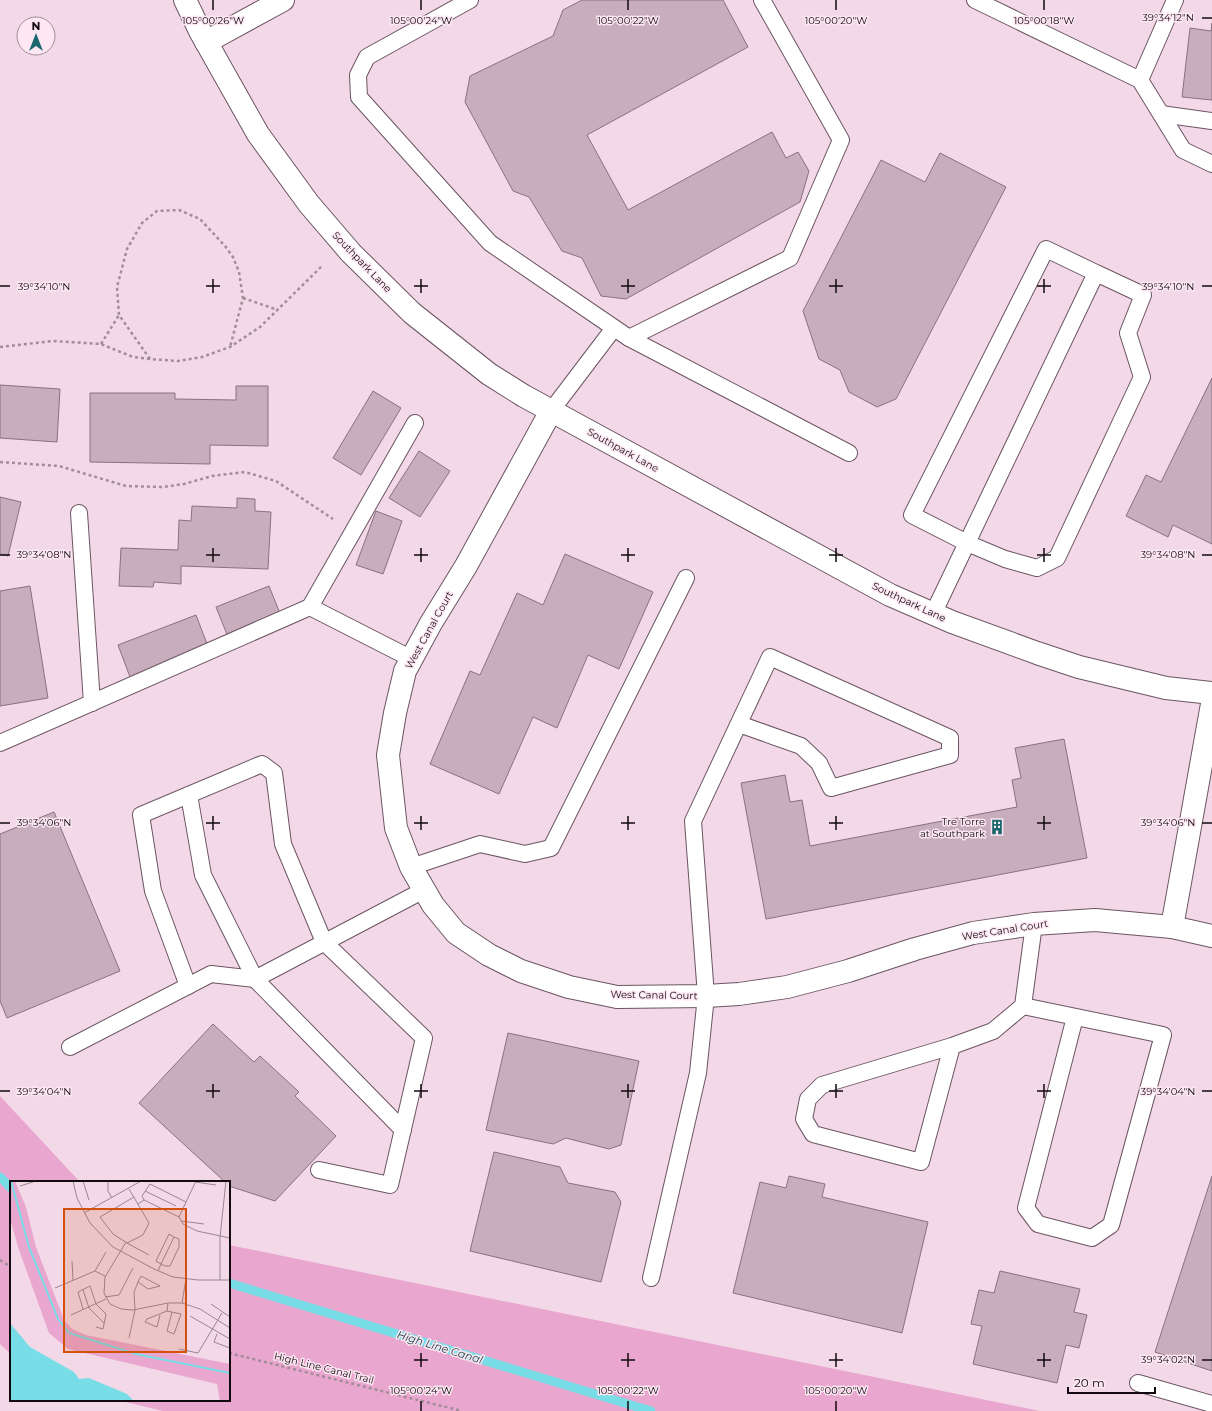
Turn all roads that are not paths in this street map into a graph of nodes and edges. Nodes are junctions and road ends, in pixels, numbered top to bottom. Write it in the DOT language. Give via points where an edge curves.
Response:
graph roads {
  1 [pos="185,0"];
  2 [pos="283,0"];
  3 [pos="470,0"];
  4 [pos="762,0"];
  5 [pos="975,0"];
  6 [pos="1175,0"];
  7 [pos="206,42"];
  8 [pos="1140,80"];
  9 [pos="1161,114"];
  10 [pos="1212,121"];
  11 [pos="1212,164"];
  12 [pos="1096,273"];
  13 [pos="614,328"];
  14 [pos="629,338"];
  15 [pos="551,411"];
  16 [pos="415,423"];
  17 [pos="848,453"];
  18 [pos="78,513"];
  19 [pos="967,543"];
  20 [pos="686,578"];
  21 [pos="310,607"];
  22 [pos="933,614"];
  23 [pos="412,659"];
  24 [pos="1212,694"];
  25 [pos="92,703"];
  26 [pos="1212,704"];
  27 [pos="739,724"];
  28 [pos="0,743"];
  29 [pos="189,795"];
  30 [pos="411,867"];
  31 [pos="424,890"];
  32 [pos="1034,924"];
  33 [pos="1172,927"];
  34 [pos="1212,936"];
  35 [pos="324,942"];
  36 [pos="255,979"];
  37 [pos="188,986"];
  38 [pos="706,996"];
  39 [pos="1024,1006"];
  40 [pos="1075,1017"];
  41 [pos="952,1046"];
  42 [pos="70,1047"];
  43 [pos="403,1130"];
  44 [pos="319,1170"];
  45 [pos="651,1278"];
  46 [pos="1138,1383"];
  47 [pos="1212,1404"];
  1 -- 7 [label="street, Southpark Lane"];
  2 -- 7 [label="street"];
  3 -- 13 [label="lane" via="368,57 358,76 358,97 490,243"];
  4 -- 14 [label="lane" via="841,140 790,258"];
  5 -- 8 [label="lane"];
  6 -- 8 [label="lane"];
  7 -- 15 [label="street, Southpark Lane" via="258,134 309,204 351,253 412,313 483,369"];
  8 -- 9 [label="lane"];
  9 -- 10 [label="lane"];
  9 -- 11 [label="lane" via="1183,150"];
  12 -- 19 [label="lane"];
  12 -- 19 [label="lane" via="1046,249 912,515"];
  12 -- 19 [label="lane" via="1143,295 1128,333 1142,377 1057,558 1037,568 1005,559"];
  13 -- 14 [label="lane"];
  13 -- 15 [label="lane"];
  14 -- 17 [label="lane"];
  15 -- 22 [label="street, Southpark Lane" via="890,595"];
  15 -- 23 [label="street, West Canal Court"];
  16 -- 21 [label="lane"];
  18 -- 25 [label="lane"];
  19 -- 22 [label="lane"];
  20 -- 30 [label="lane" via="551,848 525,854 480,844"];
  21 -- 23 [label="lane"];
  21 -- 25 [label="lane"];
  22 -- 24 [label="street, Southpark Lane" via="1079,667 1166,688"];
  23 -- 30 [label="street, West Canal Court" via="405,671 388,755 396,828"];
  25 -- 28 [label="lane"];
  26 -- 33 [label="street"];
  27 -- 27 [label="lane" via="770,657 950,738 950,756 831,788 819,763 801,746"];
  27 -- 38 [label="lane" via="693,821"];
  29 -- 35 [label="lane" via="262,764 274,773 283,844"];
  29 -- 36 [label="lane" via="203,875"];
  29 -- 37 [label="lane" via="141,815 153,891"];
  30 -- 31 [label="street, West Canal Court"];
  31 -- 35 [label="lane"];
  31 -- 38 [label="street, West Canal Court" via="456,933 489,955 521,971 569,987 617,997"];
  32 -- 33 [label="street, West Canal Court" via="1095,920"];
  32 -- 38 [label="street, West Canal Court" via="973,933 787,987"];
  32 -- 39 [label="lane"];
  33 -- 34 [label="street, West Canal Court"];
  35 -- 36 [label="lane"];
  35 -- 43 [label="lane" via="424,1038"];
  36 -- 37 [label="lane" via="211,974"];
  36 -- 43 [label="lane"];
  37 -- 42 [label="lane"];
  38 -- 45 [label="lane" via="698,1073"];
  39 -- 40 [label="lane"];
  39 -- 41 [label="lane" via="993,1031"];
  40 -- 40 [label="lane" via="1162,1035 1111,1225 1092,1238 1038,1224 1026,1208"];
  41 -- 41 [label="lane" via="822,1085 808,1099 804,1119 813,1134 921,1162"];
  43 -- 44 [label="lane" via="390,1185"];
  46 -- 47 [label="lane"];
}
